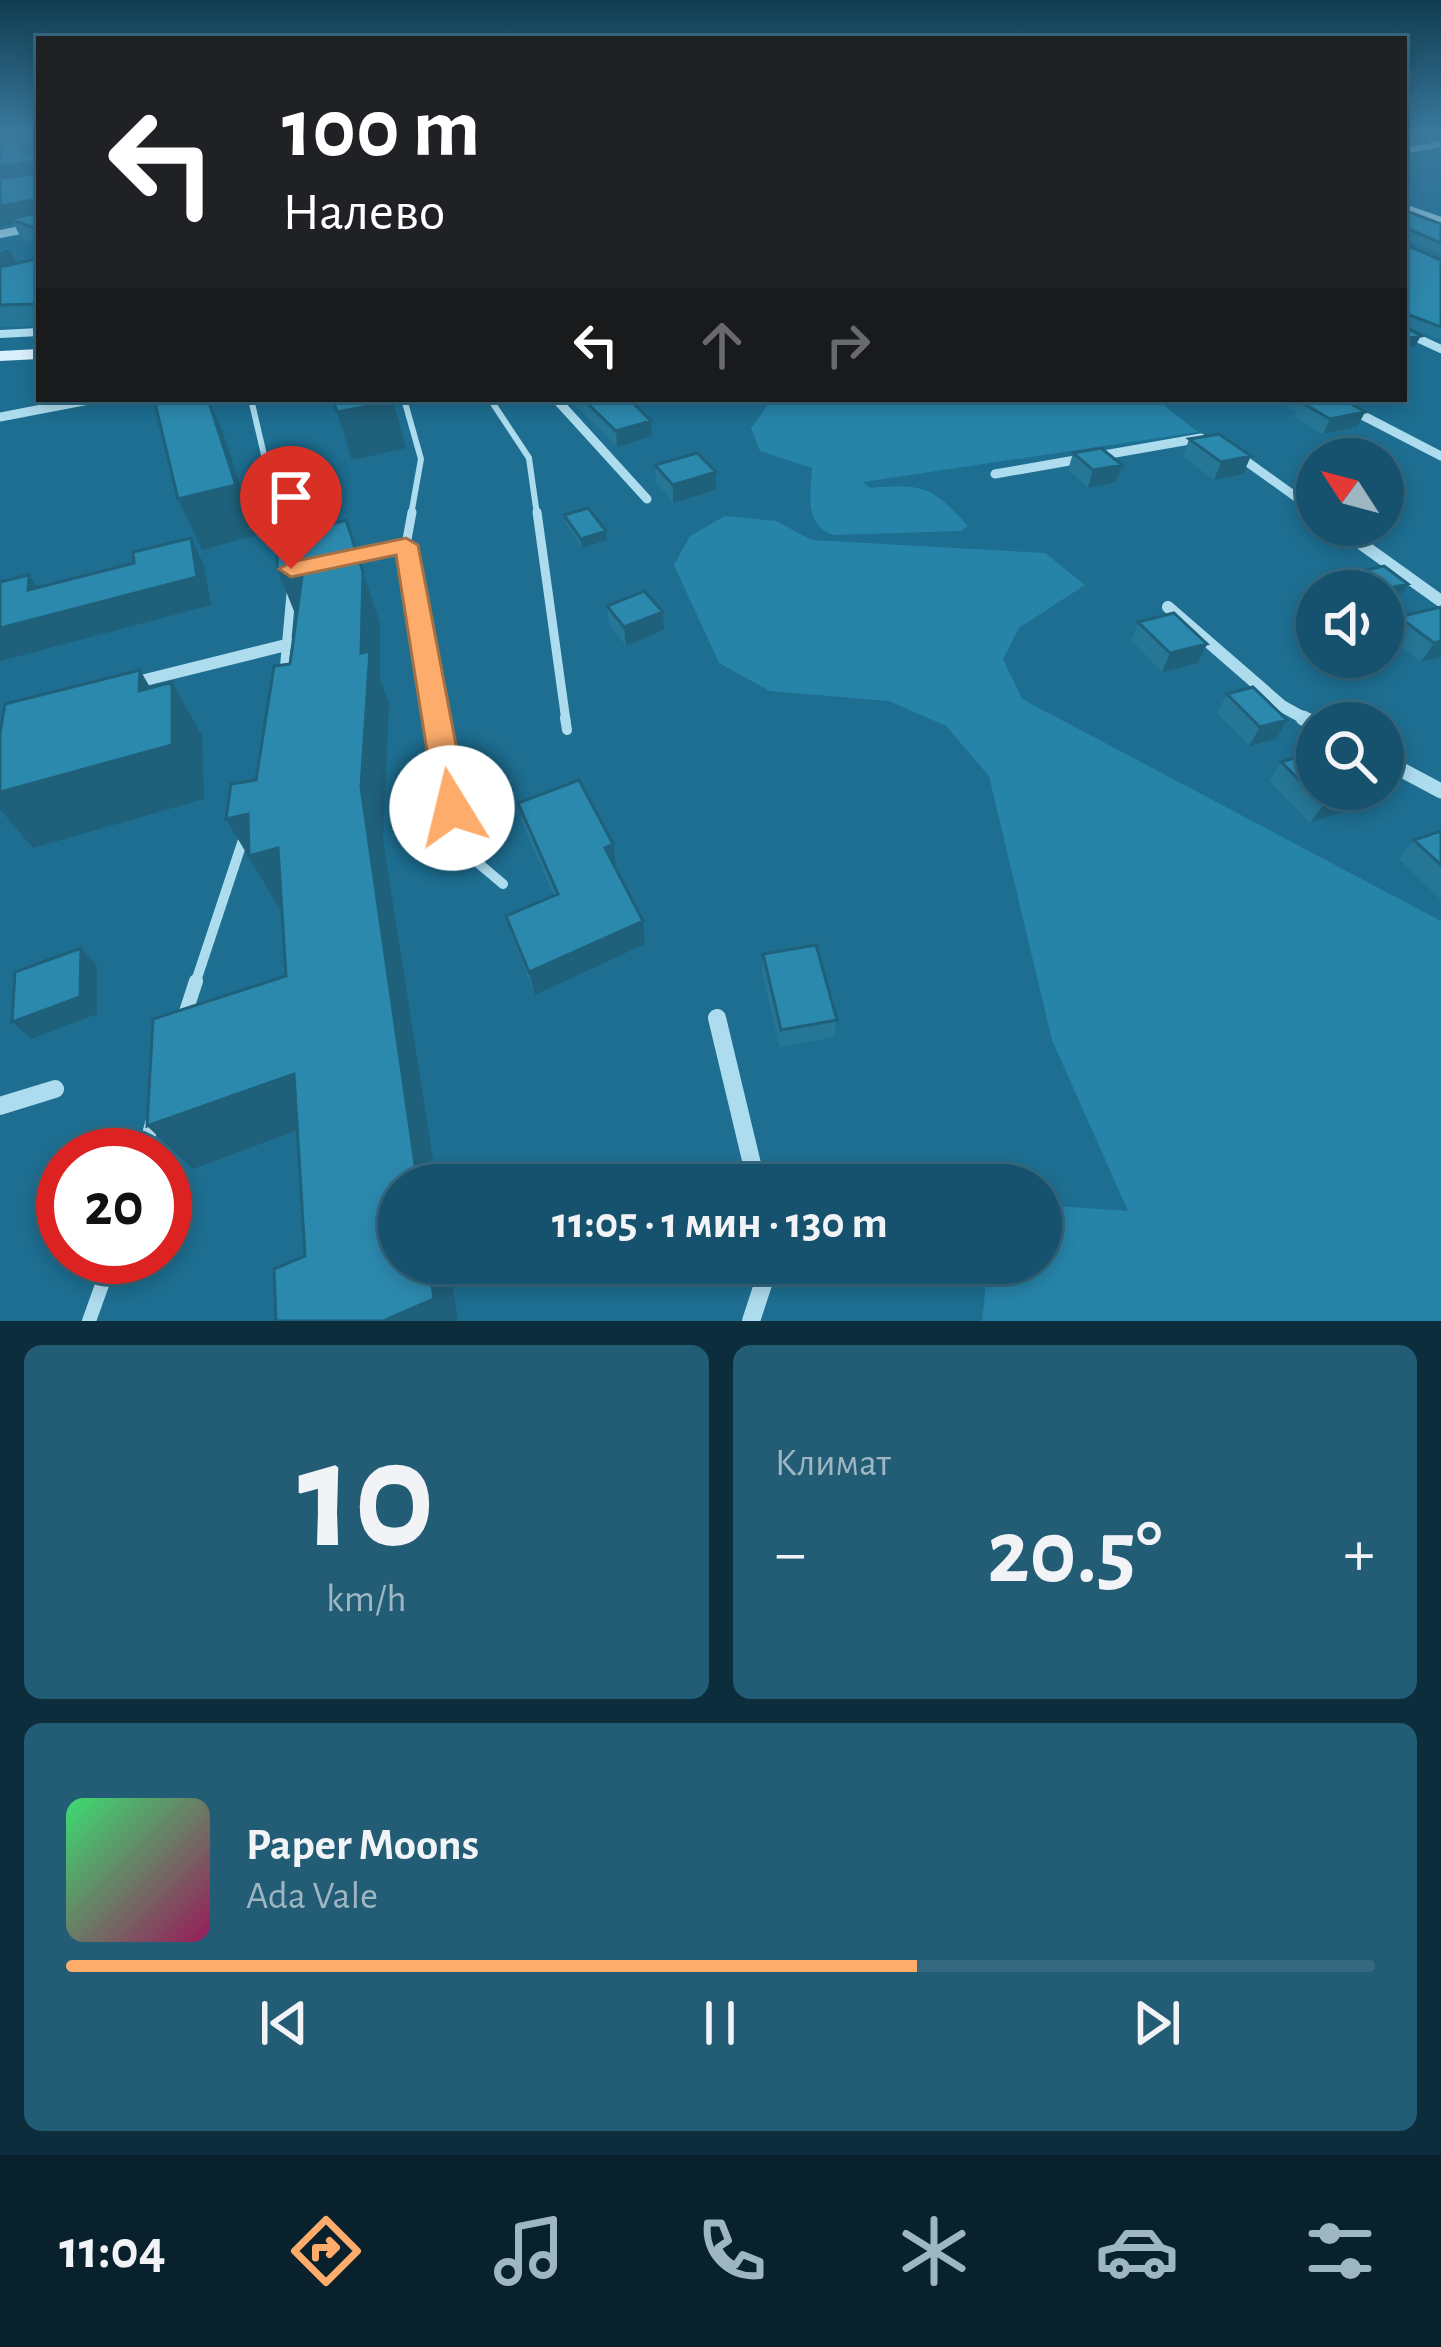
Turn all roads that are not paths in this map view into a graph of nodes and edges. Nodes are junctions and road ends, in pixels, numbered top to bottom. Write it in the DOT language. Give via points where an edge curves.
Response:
graph roads {
  1 [pos="1407,208"];
  2 [pos="1441,220"];
  3 [pos="36,227"];
  4 [pos="0,234"];
  5 [pos="36,332"];
  6 [pos="1407,333"];
  7 [pos="0,334"];
  8 [pos="1441,349"];
  9 [pos="36,354"];
  10 [pos="0,356"];
  11 [pos="79,402"];
  12 [pos="252,402"];
  13 [pos="405,402"];
  14 [pos="492,402"];
  15 [pos="559,402"];
  16 [pos="1337,402"];
  17 [pos="0,418"];
  18 [pos="1211,436"];
  19 [pos="1228,449"];
  20 [pos="1441,456"];
  21 [pos="995,474"];
  22 [pos="1296,497"];
  23 [pos="647,500"];
  24 [pos="406,545"];
  25 [pos="1364,546"];
  26 [pos="337,560"];
  27 [pos="291,569"];
  28 [pos="291,588"];
  29 [pos="1441,601"];
  30 [pos="1168,607"];
  31 [pos="290,644"];
  32 [pos="112,688"];
  33 [pos="281,688"];
  34 [pos="1296,714"];
  35 [pos="567,730"];
  36 [pos="1404,771"];
  37 [pos="1441,791"];
  38 [pos="250,817"];
  39 [pos="503,884"];
  40 [pos="717,1018"];
  41 [pos="180,1030"];
  42 [pos="55,1089"];
  43 [pos="0,1106"];
  44 [pos="155,1114"];
  45 [pos="151,1128"];
  46 [pos="752,1164"];
  47 [pos="102,1284"];
  48 [pos="763,1284"];
  49 [pos="88,1321"];
  50 [pos="751,1321"];
  1 -- 2 [label="street"];
  3 -- 4 [label="street"];
  5 -- 7 [label="street"];
  6 -- 8 [label="street"];
  9 -- 10 [label="main road"];
  11 -- 17 [label="street"];
  12 -- 27 [label="lane"];
  13 -- 24 [label="lane" via="421,459"];
  14 -- 35 [label="lane" via="529,458"];
  15 -- 23 [label="street"];
  16 -- 20 [label="street"];
  18 -- 21 [label="street"];
  19 -- 22 [label="street"];
  24 -- 26 [label="lane"];
  24 -- 39 [label="lane" via="458,846"];
  25 -- 29 [label="street"];
  28 -- 31 [label="lane"];
  30 -- 34 [label="street"];
  31 -- 32 [label="street"];
  31 -- 33 [label="lane"];
  36 -- 37 [label="street"];
  38 -- 41 [label="lane"];
  40 -- 46 [label="street"];
  42 -- 43 [label="street"];
  44 -- 45 [label="lane"];
  47 -- 49 [label="lane"];
  48 -- 50 [label="street"];
}
